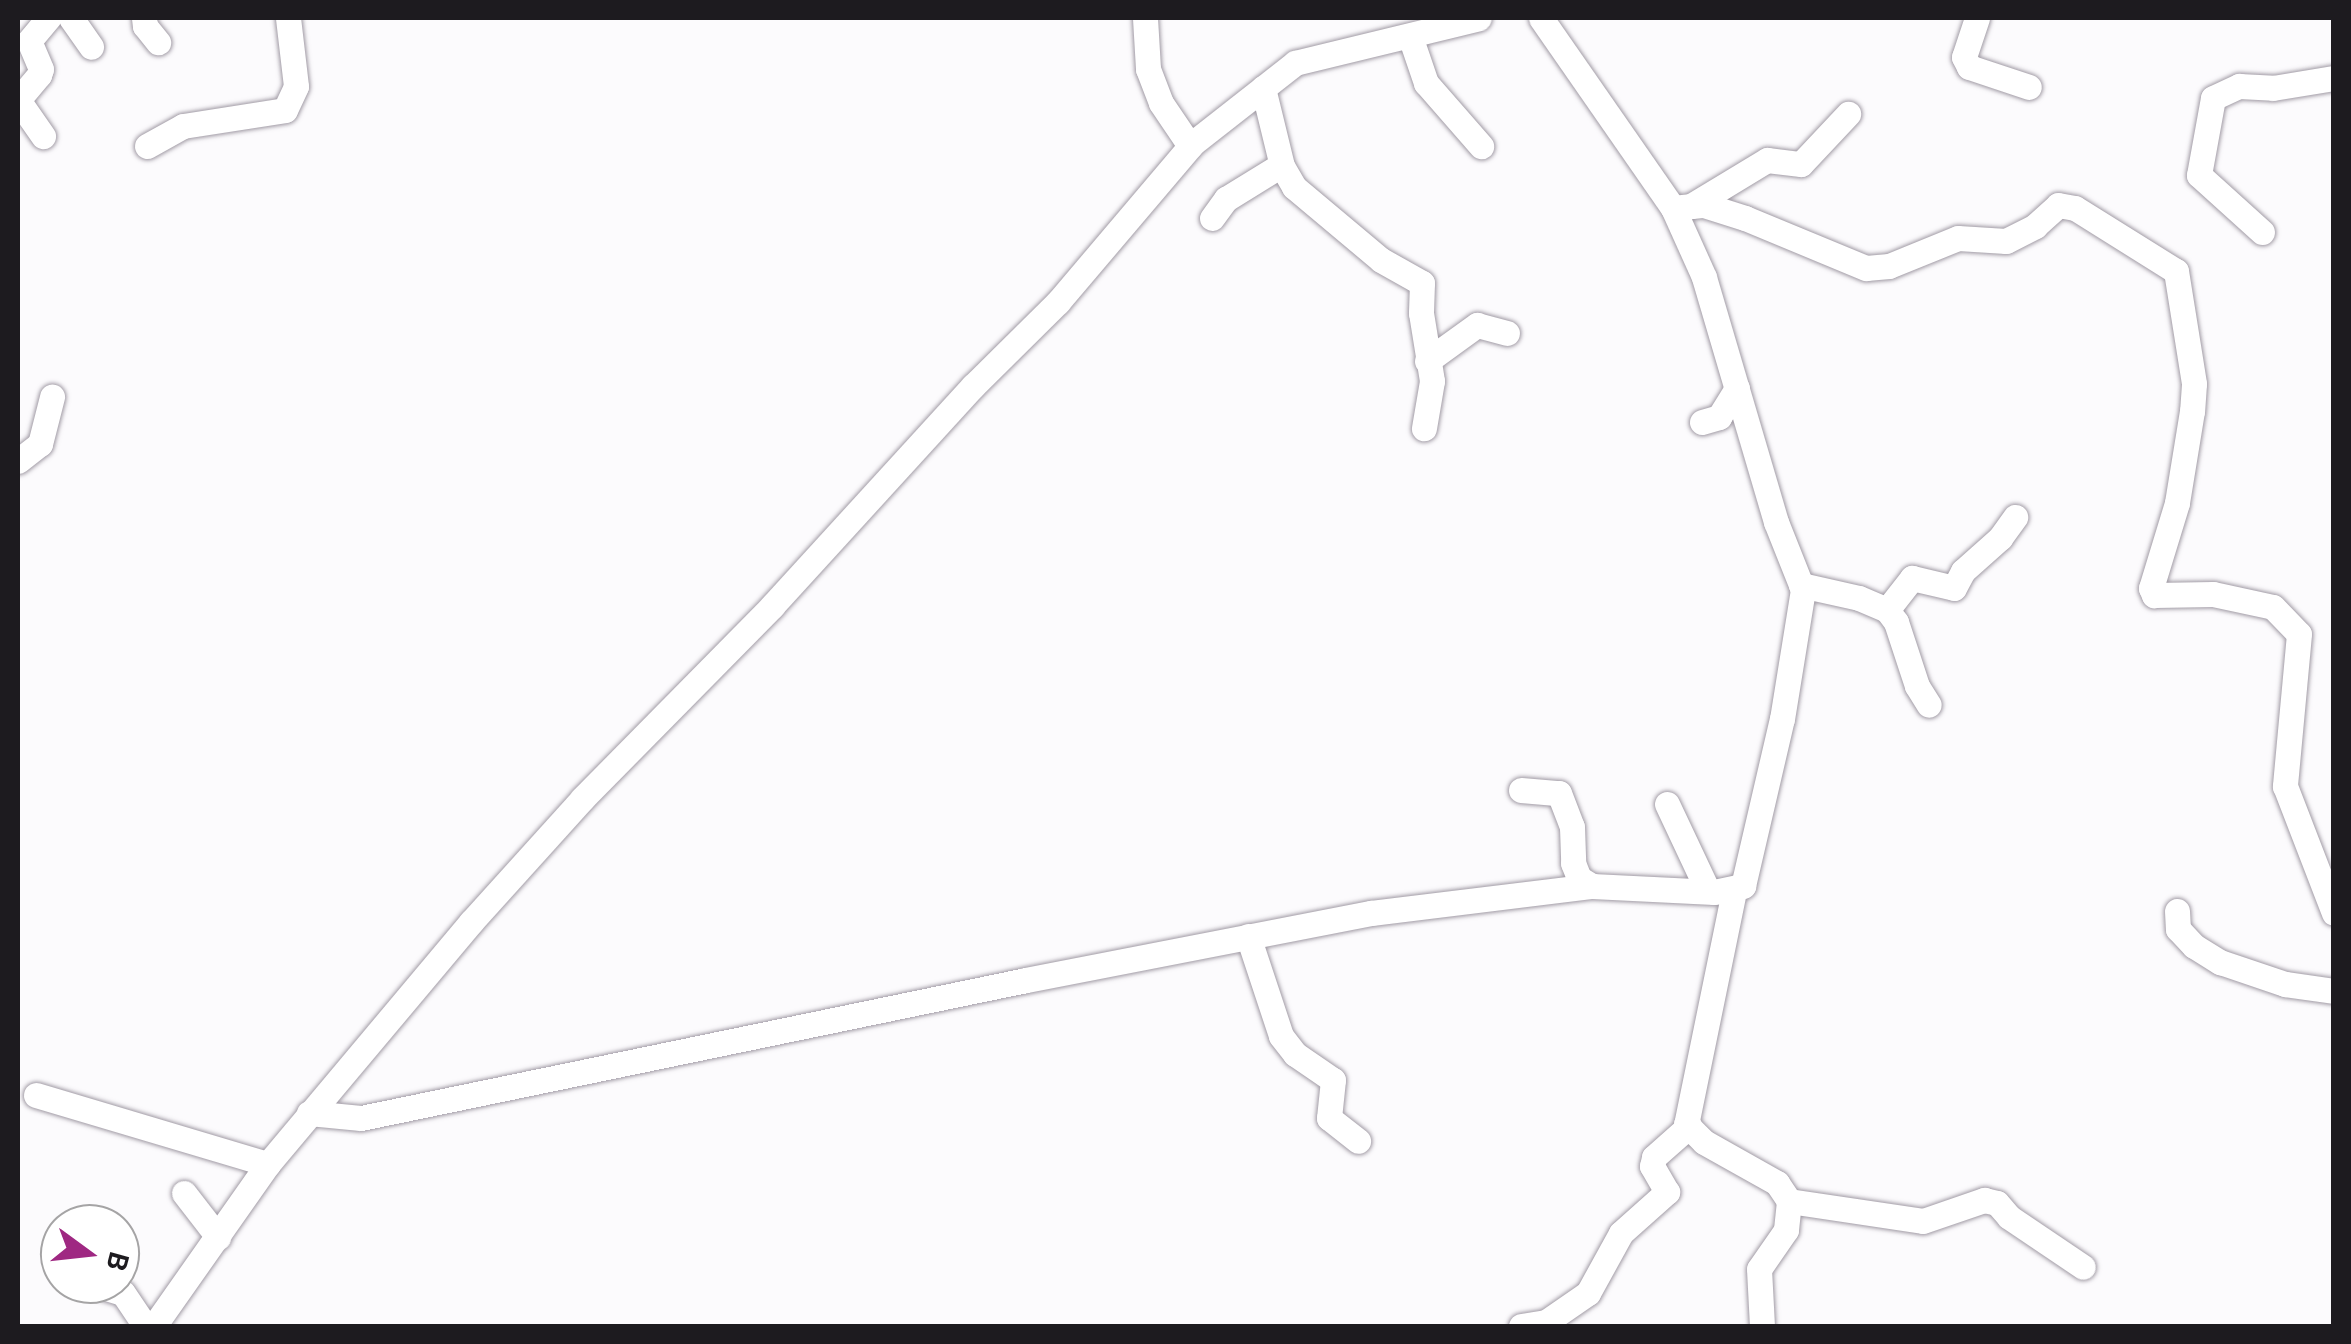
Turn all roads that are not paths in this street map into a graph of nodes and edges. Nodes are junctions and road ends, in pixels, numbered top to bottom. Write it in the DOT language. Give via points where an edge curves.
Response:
graph roads {
  1 [pos="48,18"];
  2 [pos="71,18"];
  3 [pos="144,18"];
  4 [pos="288,18"];
  5 [pos="1144,18"];
  6 [pos="1479,18"];
  7 [pos="1542,18"];
  8 [pos="1976,18"];
  9 [pos="1410,36"];
  10 [pos="158,42"];
  11 [pos="90,47"];
  12 [pos="2334,78"];
  13 [pos="1263,88"];
  14 [pos="2030,88"];
  15 [pos="18,100"];
  16 [pos="1848,114"];
  17 [pos="43,136"];
  18 [pos="147,146"];
  19 [pos="1190,146"];
  20 [pos="1481,146"];
  21 [pos="1281,165"];
  22 [pos="1682,207"];
  23 [pos="1212,218"];
  24 [pos="2262,232"];
  25 [pos="1507,333"];
  26 [pos="1427,361"];
  27 [pos="1737,388"];
  28 [pos="52,397"];
  29 [pos="1702,422"];
  30 [pos="1424,428"];
  31 [pos="18,460"];
  32 [pos="2014,516"];
  33 [pos="1802,584"];
  34 [pos="1887,610"];
  35 [pos="1930,705"];
  36 [pos="1521,790"];
  37 [pos="1667,804"];
  38 [pos="1592,886"];
  39 [pos="1721,891"];
  40 [pos="2177,911"];
  41 [pos="2334,913"];
  42 [pos="1248,936"];
  43 [pos="2334,991"];
  44 [pos="36,1094"];
  45 [pos="308,1113"];
  46 [pos="1689,1126"];
  47 [pos="1358,1140"];
  48 [pos="268,1164"];
  49 [pos="184,1194"];
  50 [pos="1789,1201"];
  51 [pos="218,1237"];
  52 [pos="2082,1267"];
  53 [pos="130,1304"];
  54 [pos="145,1326"];
  55 [pos="154,1326"];
  56 [pos="1521,1326"];
  57 [pos="1762,1326"];
  1 -- 15 [label="street" via="29,41 40,75"];
  2 -- 11 [label="street"];
  3 -- 10 [label="street"];
  4 -- 18 [label="street" via="296,86 285,110 184,126"];
  5 -- 19 [label="street" via="1148,69"];
  6 -- 9 [label="street"];
  7 -- 22 [label="street"];
  8 -- 14 [label="street" via="1964,57 1969,67"];
  9 -- 13 [label="street" via="1294,64"];
  9 -- 20 [label="street" via="1426,83"];
  12 -- 24 [label="street" via="2239,86 2213,98 2199,175"];
  13 -- 19 [label="street"];
  13 -- 21 [label="street"];
  15 -- 17 [label="street"];
  16 -- 22 [label="street" via="1802,164 1767,160"];
  19 -- 45 [label="street" via="1058,302 582,799"];
  21 -- 23 [label="street" via="1226,199"];
  21 -- 26 [label="street" via="1322,212 1422,283"];
  22 -- 27 [label="street"];
  22 -- 41 [label="street" via="1704,205 1744,218 1866,268 1889,266 1958,238 2006,241 2058,205 2075,208 2176,271 2194,384 2177,502 2152,588 2154,595 2214,594 2273,606 2300,634 2284,786"];
  25 -- 26 [label="street" via="1477,325"];
  26 -- 30 [label="street" via="1432,381"];
  27 -- 29 [label="street" via="1719,417"];
  27 -- 33 [label="street" via="1776,522"];
  28 -- 31 [label="street" via="40,444"];
  32 -- 34 [label="street" via="1954,588 1912,578"];
  33 -- 34 [label="street"];
  33 -- 39 [label="street" via="1800,625 1758,834 1744,886"];
  34 -- 35 [label="street"];
  36 -- 38 [label="street" via="1559,793 1572,828 1573,863"];
  37 -- 39 [label="street"];
  38 -- 39 [label="street"];
  38 -- 42 [label="street" via="1371,913"];
  39 -- 46 [label="street"];
  40 -- 43 [label="street" via="2178,929 2220,962 2285,984"];
  42 -- 45 [label="street" via="361,1118"];
  42 -- 47 [label="street" via="1281,1036 1333,1080 1329,1118"];
  44 -- 48 [label="street"];
  45 -- 48 [label="street"];
  46 -- 50 [label="street" via="1704,1142 1777,1183"];
  46 -- 56 [label="street" via="1654,1157 1666,1192 1621,1232 1588,1293 1546,1322"];
  48 -- 51 [label="street"];
  49 -- 51 [label="street"];
  50 -- 52 [label="street" via="1923,1221 1984,1200"];
  50 -- 57 [label="street" via="1786,1230 1759,1269"];
  51 -- 55 [label="street"];
  53 -- 54 [label="street"];
}
